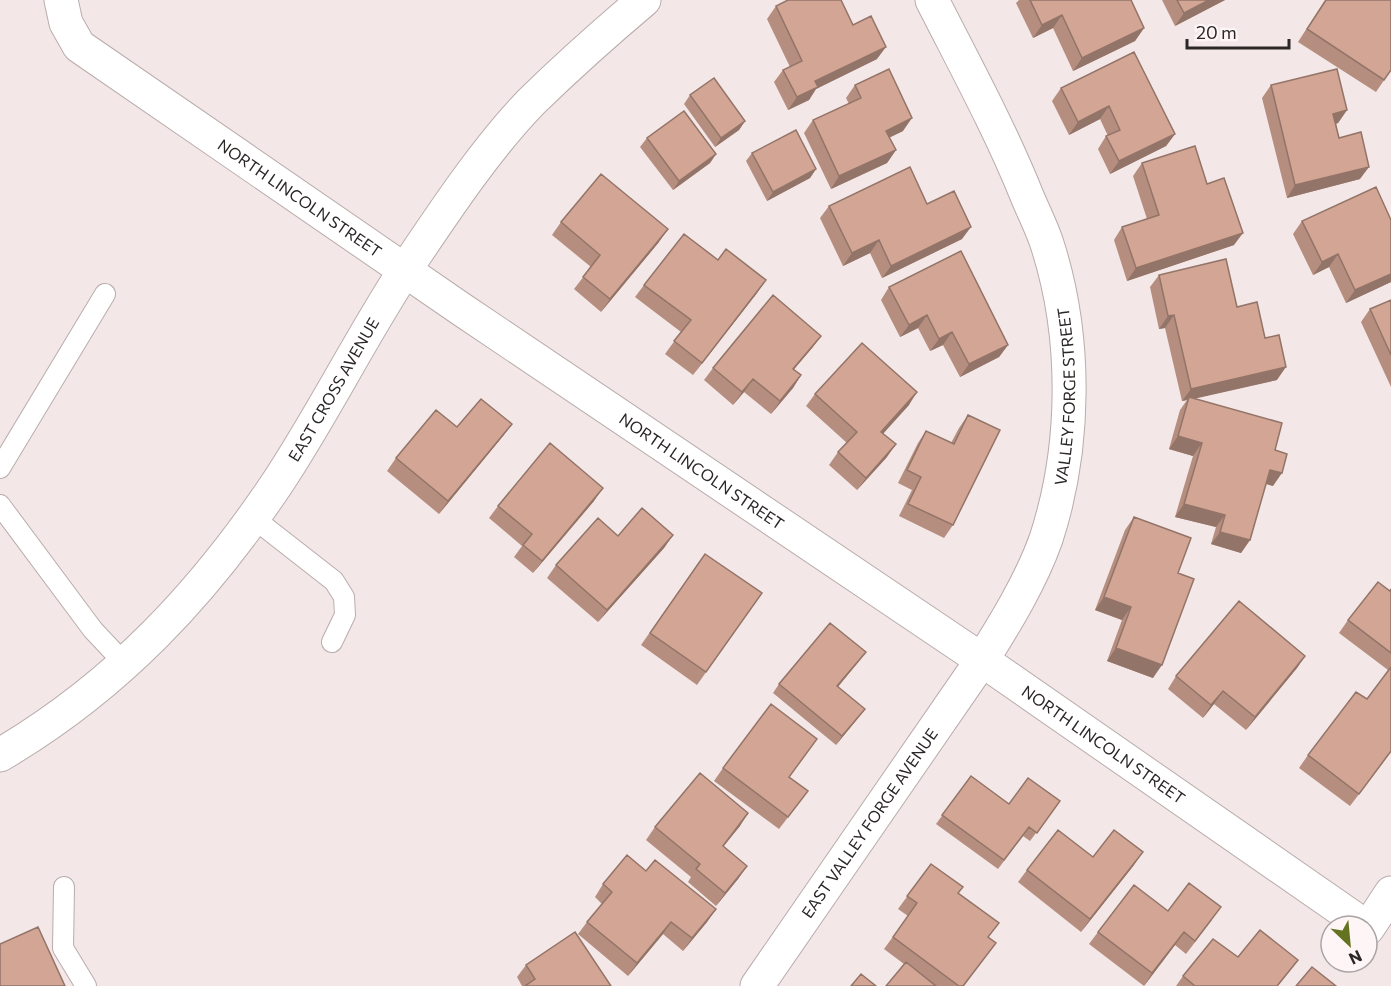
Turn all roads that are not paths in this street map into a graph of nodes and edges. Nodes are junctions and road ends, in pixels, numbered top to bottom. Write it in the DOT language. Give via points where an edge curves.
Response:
graph roads {
  1 [pos="61,0"];
  2 [pos="644,0"];
  3 [pos="932,0"];
  4 [pos="405,271"];
  5 [pos="105,294"];
  6 [pos="0,468"];
  7 [pos="0,505"];
  8 [pos="252,518"];
  9 [pos="332,642"];
  10 [pos="982,660"];
  11 [pos="126,665"];
  12 [pos="0,755"];
  13 [pos="64,887"];
  14 [pos="1391,893"];
  15 [pos="1348,914"];
  16 [pos="1379,918"];
  17 [pos="86,986"];
  18 [pos="757,986"];
  1 -- 4 [label="street, NORTH LINCOLN STREET" via="66,23 79,46"];
  2 -- 4 [label="street, EAST CROSS AVENUE" via="531,103 474,173"];
  3 -- 10 [label="street, VALLEY FORGE STREET" via="1007,146 1048,247 1065,325 1070,400 1062,471 1046,539"];
  4 -- 8 [label="street, EAST CROSS AVENUE"];
  4 -- 10 [label="street, NORTH LINCOLN STREET"];
  5 -- 6 [label="lane"];
  7 -- 11 [label="lane" via="93,630"];
  8 -- 9 [label="lane" via="334,581 344,597 345,615"];
  8 -- 11 [label="street, EAST CROSS AVENUE" via="174,617"];
  10 -- 15 [label="street, NORTH LINCOLN STREET"];
  10 -- 18 [label="street, EAST VALLEY FORGE AVENUE"];
  11 -- 12 [label="street, EAST CROSS AVENUE" via="81,702"];
  13 -- 17 [label="lane" via="63,948"];
  14 -- 16 [label="street"];
}
